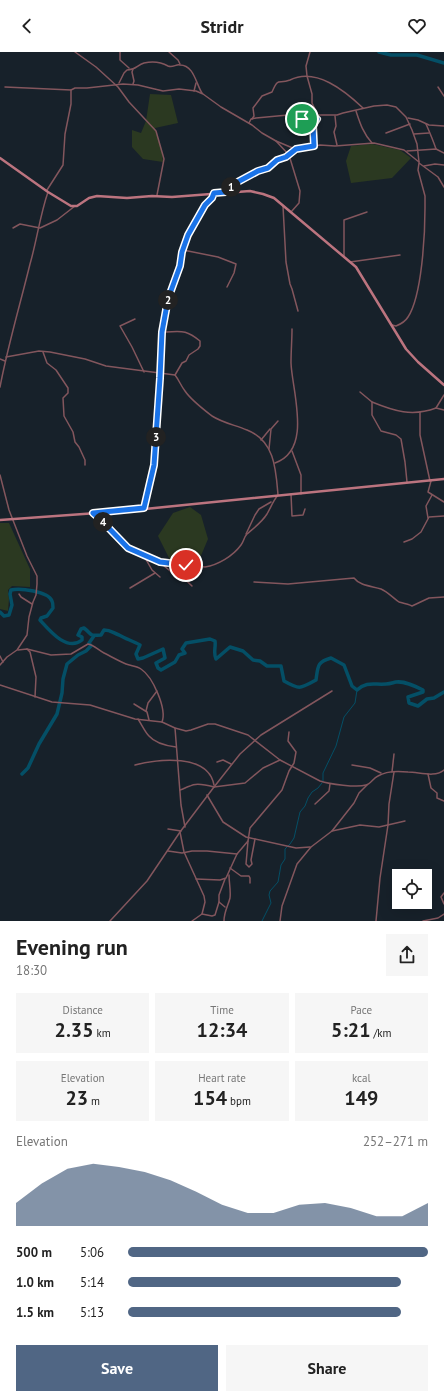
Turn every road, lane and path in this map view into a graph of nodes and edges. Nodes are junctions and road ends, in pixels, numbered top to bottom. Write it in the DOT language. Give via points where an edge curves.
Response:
graph roads {
  1 [pos="75,52"];
  2 [pos="120,52"];
  3 [pos="169,52"];
  4 [pos="310,52"];
  5 [pos="181,65"];
  6 [pos="133,69"];
  7 [pos="130,70"];
  8 [pos="307,76"];
  9 [pos="196,81"];
  10 [pos="115,84"];
  11 [pos="118,84"];
  12 [pos="133,84"];
  13 [pos="5,87"];
  14 [pos="438,87"];
  15 [pos="71,90"];
  16 [pos="194,91"];
  17 [pos="203,94"];
  18 [pos="444,96"];
  19 [pos="363,108"];
  20 [pos="356,110"];
  21 [pos="318,115"];
  22 [pos="335,116"];
  23 [pos="406,117"];
  24 [pos="252,118"];
  25 [pos="317,119"];
  26 [pos="249,123"];
  27 [pos="410,124"];
  28 [pos="426,124"];
  29 [pos="444,126"];
  30 [pos="386,133"];
  31 [pos="429,133"];
  32 [pos="414,134"];
  33 [pos="276,141"];
  34 [pos="372,143"];
  35 [pos="337,145"];
  36 [pos="314,146"];
  37 [pos="296,149"];
  38 [pos="436,149"];
  39 [pos="406,151"];
  40 [pos="418,151"];
  41 [pos="444,153"];
  42 [pos="288,155"];
  43 [pos="0,158"];
  44 [pos="419,162"];
  45 [pos="444,165"];
  46 [pos="424,166"];
  47 [pos="444,187"];
  48 [pos="47,191"];
  49 [pos="226,192"];
  50 [pos="214,193"];
  51 [pos="157,196"];
  52 [pos="75,206"];
  53 [pos="283,206"];
  54 [pos="291,212"];
  55 [pos="367,212"];
  56 [pos="13,228"];
  57 [pos="38,228"];
  58 [pos="183,250"];
  59 [pos="400,255"];
  60 [pos="344,257"];
  61 [pos="350,262"];
  62 [pos="227,287"];
  63 [pos="298,311"];
  64 [pos="135,319"];
  65 [pos="392,325"];
  66 [pos="292,329"];
  67 [pos="162,332"];
  68 [pos="43,352"];
  69 [pos="6,357"];
  70 [pos="0,359"];
  71 [pos="5,361"];
  72 [pos="144,372"];
  73 [pos="160,374"];
  74 [pos="175,375"];
  75 [pos="444,385"];
  76 [pos="0,387"];
  77 [pos="360,392"];
  78 [pos="444,395"];
  79 [pos="372,402"];
  80 [pos="436,408"];
  81 [pos="444,410"];
  82 [pos="420,411"];
  83 [pos="278,421"];
  84 [pos="271,429"];
  85 [pos="261,440"];
  86 [pos="269,449"];
  87 [pos="292,451"];
  88 [pos="275,463"];
  89 [pos="85,465"];
  90 [pos="0,475"];
  91 [pos="444,479"];
  92 [pos="430,481"];
  93 [pos="407,483"];
  94 [pos="291,494"];
  95 [pos="300,494"];
  96 [pos="278,495"];
  97 [pos="432,495"];
  98 [pos="273,501"];
  99 [pos="444,501"];
  100 [pos="144,508"];
  101 [pos="305,509"];
  102 [pos="93,513"];
  103 [pos="444,516"];
  104 [pos="428,518"];
  105 [pos="13,519"];
  106 [pos="0,520"];
  107 [pos="245,537"];
  108 [pos="404,542"];
  109 [pos="144,556"];
  110 [pos="160,562"];
  111 [pos="155,573"];
  112 [pos="160,577"];
  113 [pos="254,582"];
  114 [pos="192,586"];
  115 [pos="130,588"];
  116 [pos="19,594"];
  117 [pos="444,597"];
  118 [pos="32,604"];
  119 [pos="27,649"];
  120 [pos="17,650"];
  121 [pos="0,656"];
  122 [pos="2,662"];
  123 [pos="0,665"];
  124 [pos="0,685"];
  125 [pos="157,691"];
  126 [pos="332,691"];
  127 [pos="35,697"];
  128 [pos="134,704"];
  129 [pos="146,711"];
  130 [pos="138,720"];
  131 [pos="149,720"];
  132 [pos="162,722"];
  133 [pos="175,728"];
  134 [pos="289,732"];
  135 [pos="255,740"];
  136 [pos="176,747"];
  137 [pos="394,754"];
  138 [pos="280,760"];
  139 [pos="177,761"];
  140 [pos="217,762"];
  141 [pos="231,764"];
  142 [pos="135,765"];
  143 [pos="292,766"];
  144 [pos="352,766"];
  145 [pos="444,770"];
  146 [pos="393,772"];
  147 [pos="382,774"];
  148 [pos="428,774"];
  149 [pos="330,784"];
  150 [pos="369,784"];
  151 [pos="214,787"];
  152 [pos="180,790"];
  153 [pos="207,796"];
  154 [pos="444,801"];
  155 [pos="315,804"];
  156 [pos="405,821"];
  157 [pos="388,825"];
  158 [pos="185,827"];
  159 [pos="168,829"];
  160 [pos="181,831"];
  161 [pos="332,831"];
  162 [pos="249,838"];
  163 [pos="254,839"];
  164 [pos="248,841"];
  165 [pos="311,847"];
  166 [pos="168,851"];
  167 [pos="184,852"];
  168 [pos="236,854"];
  169 [pos="230,868"];
  170 [pos="229,873"];
  171 [pos="196,879"];
  172 [pos="225,879"];
  173 [pos="250,883"];
  174 [pos="444,893"];
  175 [pos="219,902"];
  176 [pos="444,904"];
  177 [pos="226,907"];
  178 [pos="202,914"];
  179 [pos="444,914"];
  180 [pos="110,921"];
  181 [pos="192,921"];
  182 [pos="224,921"];
  183 [pos="280,921"];
  184 [pos="376,921"];
  185 [pos="423,921"];
  1 -- 10 [label="street"];
  2 -- 7 [label="street" via="120,60"];
  3 -- 5 [label="street"];
  4 -- 8 [label="street" via="306,66"];
  5 -- 6 [label="street" via="169,67 157,62 145,63"];
  5 -- 9 [label="street" via="191,71"];
  6 -- 7 [label="street"];
  6 -- 12 [label="street"];
  7 -- 11 [label="street" via="125,72"];
  8 -- 19 [label="street" via="331,83"];
  8 -- 21 [label="street" via="312,103"];
  8 -- 24 [label="street" via="275,84 272,92 262,96 253,108"];
  9 -- 16 [label="street"];
  9 -- 17 [label="street"];
  10 -- 11 [label="street"];
  10 -- 15 [label="street"];
  10 -- 51 [label="street" via="157,134 164,159"];
  11 -- 12 [label="street"];
  12 -- 16 [label="street" via="163,91"];
  13 -- 15 [label="street"];
  14 -- 18 [label="street"];
  15 -- 48 [label="street" via="63,165"];
  16 -- 17 [label="street"];
  17 -- 26 [label="street"];
  19 -- 20 [label="street"];
  19 -- 23 [label="street" via="393,106"];
  20 -- 22 [label="street"];
  20 -- 34 [label="street" via="360,125"];
  21 -- 22 [label="street"];
  21 -- 25 [label="street"];
  22 -- 35 [label="street" via="334,132"];
  23 -- 27 [label="street"];
  23 -- 28 [label="street"];
  24 -- 25 [label="street" via="288,115"];
  24 -- 26 [label="street"];
  25 -- 36 [label="street" via="313,125"];
  26 -- 33 [label="street"];
  27 -- 30 [label="street"];
  27 -- 32 [label="street"];
  28 -- 29 [label="street"];
  28 -- 31 [label="street"];
  31 -- 32 [label="street"];
  31 -- 38 [label="street" via="433,137"];
  32 -- 40 [label="street"];
  33 -- 37 [label="street"];
  33 -- 42 [label="street"];
  34 -- 35 [label="street"];
  34 -- 39 [label="street"];
  35 -- 36 [label="street"];
  36 -- 37 [label="street"];
  37 -- 42 [label="street"];
  38 -- 40 [label="street"];
  38 -- 41 [label="street"];
  39 -- 40 [label="street"];
  39 -- 44 [label="street"];
  40 -- 44 [label="street"];
  42 -- 49 [label="street" via="268,168 232,185"];
  42 -- 54 [label="street" via="300,193 299,203"];
  43 -- 48 [label="street"];
  44 -- 46 [label="street"];
  44 -- 65 [label="street" via="418,170 425,196 420,280 409,316 401,324"];
  45 -- 46 [label="street"];
  46 -- 47 [label="street" via="440,179"];
  48 -- 52 [label="street" via="70,206"];
  48 -- 57 [label="street"];
  49 -- 50 [label="street"];
  49 -- 53 [label="street" via="257,192 274,198"];
  50 -- 51 [label="street"];
  50 -- 58 [label="street" via="192,227"];
  51 -- 52 [label="street" via="97,196"];
  52 -- 57 [label="street" via="57,220"];
  53 -- 54 [label="street"];
  53 -- 63 [label="street" via="286,262"];
  54 -- 60 [label="street"];
  55 -- 60 [label="street" via="344,220"];
  56 -- 57 [label="street" via="20,224"];
  57 -- 69 [label="street"];
  58 -- 62 [label="street" via="218,257 236,264"];
  58 -- 67 [label="street" via="180,266 169,292"];
  59 -- 61 [label="street"];
  60 -- 61 [label="street"];
  61 -- 65 [label="street" via="360,272"];
  64 -- 72 [label="street" via="120,326"];
  65 -- 75 [label="street" via="411,355"];
  66 -- 87 [label="street" via="291,364 298,428"];
  67 -- 73 [label="street"];
  67 -- 74 [label="street" via="182,331 200,341 198,350 189,355"];
  68 -- 69 [label="street"];
  68 -- 72 [label="street"];
  68 -- 89 [label="street" via="47,363 56,370 68,388 64,398 64,416"];
  69 -- 71 [label="street"];
  70 -- 71 [label="street"];
  71 -- 76 [label="street"];
  72 -- 73 [label="street"];
  73 -- 74 [label="street"];
  73 -- 100 [label="street" via="154,465"];
  74 -- 85 [label="street" via="186,393 211,415 252,432"];
  77 -- 79 [label="street"];
  78 -- 80 [label="street"];
  79 -- 82 [label="street" via="407,413"];
  79 -- 93 [label="street" via="372,415 380,431 401,439"];
  80 -- 81 [label="street"];
  80 -- 82 [label="street"];
  82 -- 92 [label="street" via="420,435"];
  83 -- 84 [label="street"];
  84 -- 85 [label="street"];
  84 -- 86 [label="street"];
  85 -- 86 [label="street"];
  86 -- 88 [label="street"];
  87 -- 88 [label="street"];
  87 -- 95 [label="street" via="301,474"];
  88 -- 96 [label="street"];
  90 -- 105 [label="street"];
  91 -- 92 [label="street"];
  92 -- 93 [label="street"];
  92 -- 97 [label="street" via="428,491"];
  93 -- 95 [label="street"];
  94 -- 95 [label="street"];
  94 -- 96 [label="street"];
  94 -- 101 [label="street" via="292,516 303,515"];
  96 -- 98 [label="street"];
  96 -- 100 [label="street"];
  97 -- 99 [label="street"];
  97 -- 104 [label="street" via="426,506"];
  98 -- 107 [label="street" via="266,516"];
  98 -- 107 [label="street" via="258,509"];
  100 -- 102 [label="street"];
  102 -- 105 [label="street"];
  102 -- 109 [label="street" via="128,548"];
  103 -- 104 [label="street" via="433,515"];
  104 -- 108 [label="street" via="421,532"];
  105 -- 106 [label="street"];
  105 -- 118 [label="street" via="37,576 36,595"];
  107 -- 110 [label="street" via="230,556 210,566"];
  109 -- 110 [label="street"];
  109 -- 111 [label="street"];
  110 -- 114 [label="street"];
  111 -- 112 [label="street"];
  111 -- 115 [label="street"];
  113 -- 117 [label="street" via="288,584 354,578 357,582 381,589 398,601 412,606 429,598"];
  116 -- 118 [label="street"];
  118 -- 120 [label="street" via="27,635"];
  119 -- 120 [label="street"];
  119 -- 125 [label="street" via="51,655 71,654 85,644 92,645 125,664 142,669"];
  119 -- 127 [label="street" via="35,674"];
  120 -- 122 [label="street"];
  121 -- 122 [label="street"];
  122 -- 123 [label="street"];
  124 -- 127 [label="street"];
  125 -- 129 [label="street" via="148,703"];
  125 -- 132 [label="street" via="164,715"];
  126 -- 135 [label="street"];
  127 -- 130 [label="street" via="59,703 90,705"];
  128 -- 129 [label="street"];
  129 -- 131 [label="street"];
  130 -- 131 [label="street"];
  130 -- 136 [label="street" via="153,739"];
  131 -- 132 [label="street"];
  132 -- 133 [label="street"];
  133 -- 135 [label="street" via="189,731 215,724 246,734"];
  133 -- 136 [label="street"];
  134 -- 143 [label="street" via="288,741 296,754"];
  135 -- 138 [label="street"];
  135 -- 141 [label="street"];
  136 -- 139 [label="street"];
  137 -- 146 [label="street"];
  138 -- 143 [label="street"];
  138 -- 151 [label="street" via="263,768 243,784"];
  139 -- 142 [label="street"];
  139 -- 151 [label="street" via="204,768 212,777"];
  139 -- 152 [label="street"];
  140 -- 141 [label="street" via="222,760"];
  141 -- 151 [label="street"];
  143 -- 149 [label="street" via="304,774"];
  143 -- 162 [label="street" via="282,790 251,828"];
  144 -- 147 [label="street" via="372,768"];
  145 -- 148 [label="street"];
  146 -- 147 [label="street"];
  146 -- 148 [label="street"];
  146 -- 157 [label="street"];
  147 -- 150 [label="street"];
  148 -- 154 [label="street" via="431,788 437,793 437,798"];
  149 -- 150 [label="street"];
  149 -- 155 [label="street" via="329,791"];
  150 -- 161 [label="street" via="359,793"];
  151 -- 152 [label="street" via="197,784"];
  151 -- 153 [label="street"];
  152 -- 158 [label="street"];
  153 -- 158 [label="street"];
  153 -- 162 [label="street" via="224,823"];
  156 -- 157 [label="street"];
  157 -- 161 [label="street" via="360,825"];
  157 -- 184 [label="street"];
  158 -- 160 [label="street"];
  159 -- 160 [label="street"];
  160 -- 166 [label="street"];
  160 -- 167 [label="street"];
  161 -- 165 [label="street"];
  162 -- 163 [label="street"];
  162 -- 164 [label="street"];
  163 -- 164 [label="street" via="252,864 248,867"];
  163 -- 165 [label="street" via="296,848"];
  164 -- 168 [label="street"];
  165 -- 183 [label="street" via="295,867 282,906"];
  166 -- 167 [label="street"];
  166 -- 180 [label="street" via="132,900"];
  167 -- 168 [label="street"];
  167 -- 171 [label="street"];
  168 -- 169 [label="street"];
  169 -- 170 [label="street"];
  169 -- 173 [label="street" via="240,876 249,876"];
  170 -- 172 [label="street"];
  170 -- 177 [label="street" via="230,891"];
  171 -- 172 [label="street"];
  171 -- 178 [label="street" via="204,899"];
  172 -- 175 [label="street"];
  174 -- 176 [label="street" via="441,897"];
  175 -- 177 [label="street"];
  175 -- 178 [label="street" via="215,915"];
  177 -- 182 [label="street"];
  178 -- 181 [label="street"];
  179 -- 185 [label="street"];
}
